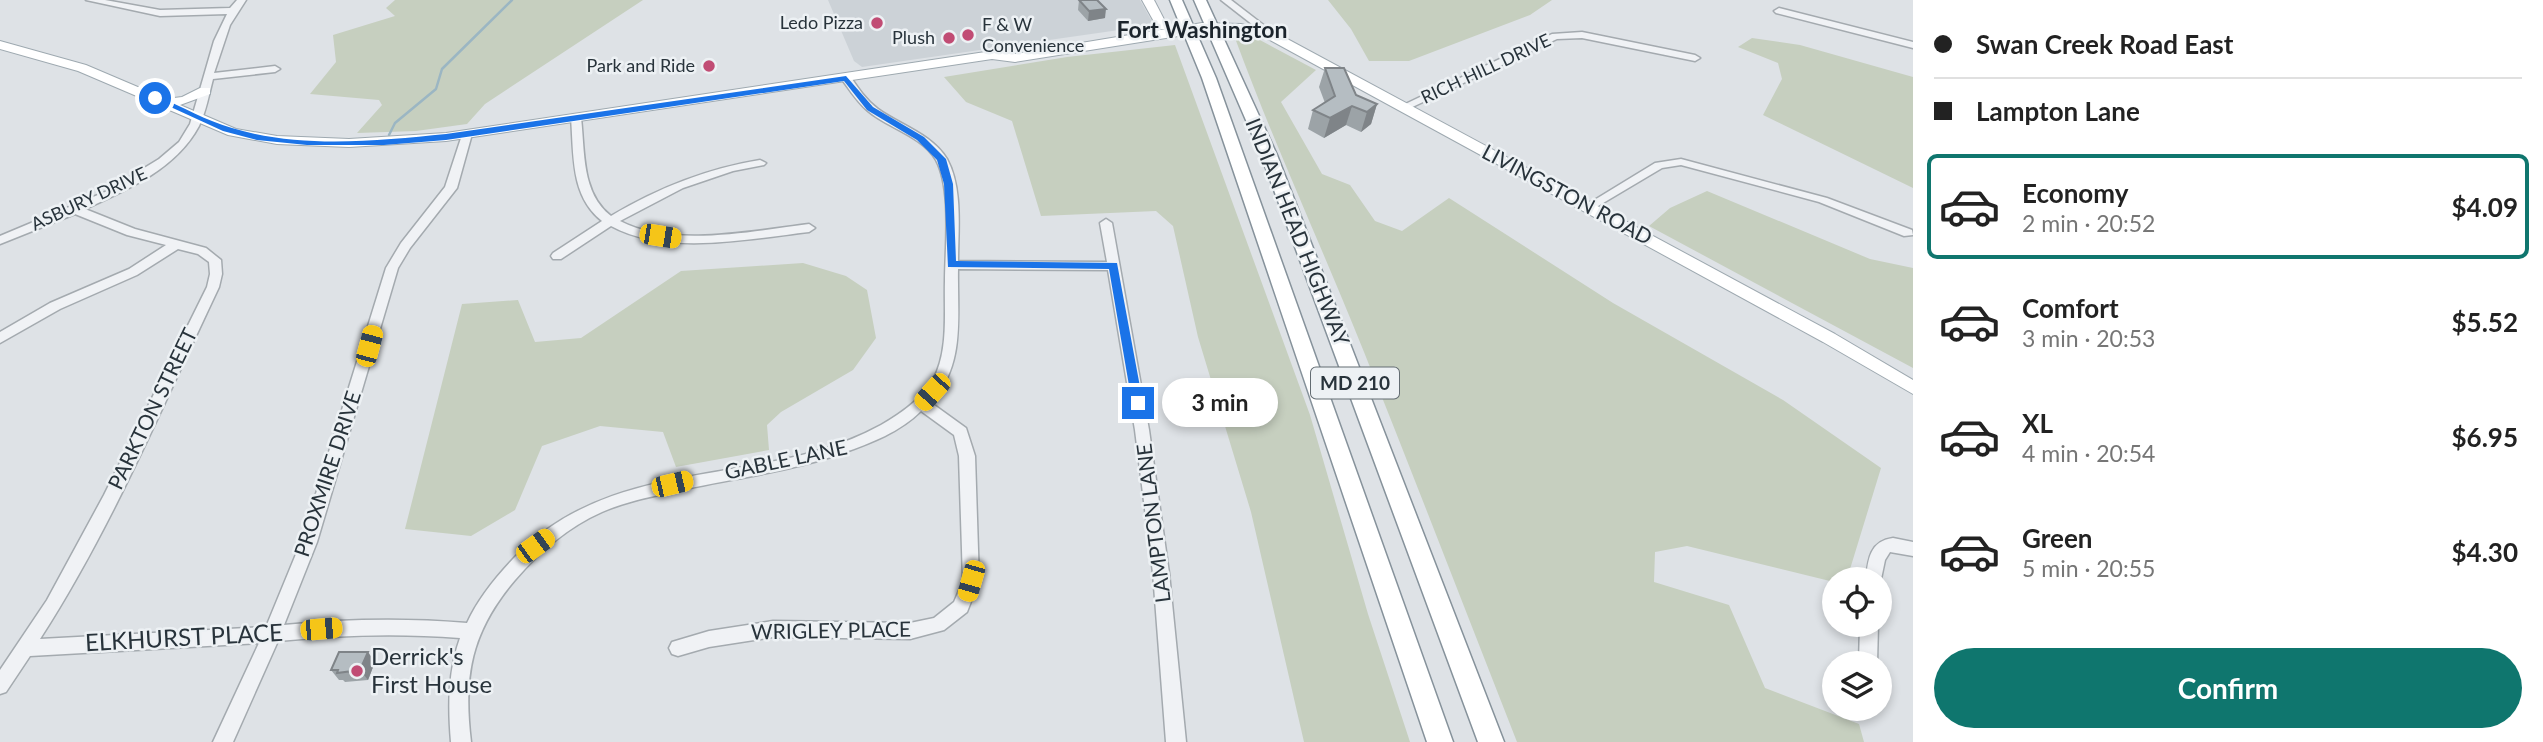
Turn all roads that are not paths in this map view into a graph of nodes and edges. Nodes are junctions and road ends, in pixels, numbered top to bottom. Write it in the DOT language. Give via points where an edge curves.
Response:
graph roads {
  1 [pos="90,0"];
  2 [pos="242,0"];
  3 [pos="1148,0"];
  4 [pos="1176,0"];
  5 [pos="1200,0"];
  6 [pos="1225,0"];
  7 [pos="232,11"];
  8 [pos="1779,11"];
  9 [pos="1163,27"];
  10 [pos="1212,27"];
  11 [pos="1190,29"];
  12 [pos="1274,37"];
  13 [pos="0,44"];
  14 [pos="1913,45"];
  15 [pos="992,55"];
  16 [pos="1695,58"];
  17 [pos="275,69"];
  18 [pos="210,76"];
  19 [pos="846,78"];
  20 [pos="205,91"];
  21 [pos="166,103"];
  22 [pos="1402,108"];
  23 [pos="197,117"];
  24 [pos="576,117"];
  25 [pos="467,134"];
  26 [pos="760,163"];
  27 [pos="1589,207"];
  28 [pos="72,208"];
  29 [pos="608,221"];
  30 [pos="1106,223"];
  31 [pos="809,228"];
  32 [pos="1911,237"];
  33 [pos="0,240"];
  34 [pos="177,244"];
  35 [pos="557,256"];
  36 [pos="951,265"];
  37 [pos="1114,265"];
  38 [pos="0,338"];
  39 [pos="1913,388"];
  40 [pos="922,404"];
  41 [pos="1913,549"];
  42 [pos="1875,567"];
  43 [pos="470,632"];
  44 [pos="272,634"];
  45 [pos="24,648"];
  46 [pos="678,648"];
  47 [pos="0,686"];
  48 [pos="223,742"];
  49 [pos="461,742"];
  50 [pos="1176,742"];
  51 [pos="1440,742"];
  52 [pos="1491,742"];
  1 -- 7 [label="street" via="160,13"];
  2 -- 7 [label="street, ASBURY DRIVE"];
  3 -- 9 [label="main road"];
  4 -- 11 [label="highway, INDIAN HEAD HIGHWAY / MD 210"];
  5 -- 10 [label="highway, INDIAN HEAD HIGHWAY / MD 210"];
  6 -- 12 [label="street"];
  7 -- 18 [label="street, ASBURY DRIVE"];
  8 -- 14 [label="street"];
  9 -- 11 [label="main road"];
  9 -- 15 [label="main road" via="1006,49"];
  10 -- 11 [label="main road, LIVINGSTON ROAD"];
  10 -- 12 [label="main road, LIVINGSTON ROAD" via="1241,28"];
  10 -- 52 [label="highway, INDIAN HEAD HIGHWAY / MD 210" via="1269,155"];
  11 -- 15 [label="main road" via="1015,58"];
  11 -- 51 [label="highway, INDIAN HEAD HIGHWAY / MD 210"];
  12 -- 22 [label="main road, LIVINGSTON ROAD"];
  13 -- 21 [label="main road" via="82,68"];
  15 -- 19 [label="main road"];
  16 -- 22 [label="street, RICH HILL DRIVE" via="1582,35 1555,36"];
  17 -- 18 [label="street"];
  18 -- 20 [label="street, ASBURY DRIVE"];
  19 -- 24 [label="main road"];
  19 -- 36 [label="street, GABLE LANE" via="870,109 920,139 942,159 949,184"];
  20 -- 21 [label="main road"];
  20 -- 23 [label="street, ASBURY DRIVE"];
  21 -- 23 [label="main road"];
  22 -- 27 [label="main road, LIVINGSTON ROAD"];
  23 -- 25 [label="main road" via="244,135 307,142 384,143"];
  23 -- 28 [label="street, ASBURY DRIVE" via="194,127 160,165"];
  24 -- 25 [label="main road"];
  24 -- 29 [label="street" via="587,197"];
  25 -- 44 [label="street, PROXMIRE DRIVE" via="451,188 392,268 309,542"];
  26 -- 29 [label="street" via="680,183"];
  27 -- 32 [label="street" via="1659,165 1681,162 1822,200"];
  27 -- 39 [label="main road, LIVINGSTON ROAD"];
  28 -- 33 [label="street, ASBURY DRIVE"];
  28 -- 34 [label="street, PARKTON STREET" via="131,232"];
  29 -- 31 [label="street" via="645,234 683,239"];
  29 -- 35 [label="street"];
  30 -- 37 [label="street, LAMPTON LANE"];
  34 -- 38 [label="street" via="133,272 55,306"];
  34 -- 45 [label="street, PARKTON STREET" via="202,251 215,261 213,287 105,508"];
  36 -- 37 [label="street"];
  36 -- 40 [label="street, GABLE LANE" via="948,358"];
  37 -- 50 [label="street, LAMPTON LANE" via="1161,573"];
  40 -- 43 [label="street, GABLE LANE" via="903,421 854,446 656,488 579,516 519,562 490,597"];
  40 -- 46 [label="street, WRIGLEY PLACE" via="955,426 964,441 971,581 961,607 938,625 910,632 773,629"];
  41 -- 42 [label="street" via="1882,547"];
  43 -- 44 [label="street, ELKHURST PLACE" via="357,627"];
  43 -- 49 [label="street, GABLE LANE" via="457,683"];
  44 -- 45 [label="street, ELKHURST PLACE"];
  44 -- 48 [label="street, PROXMIRE DRIVE"];
  45 -- 47 [label="street, PARKTON STREET"];
}
